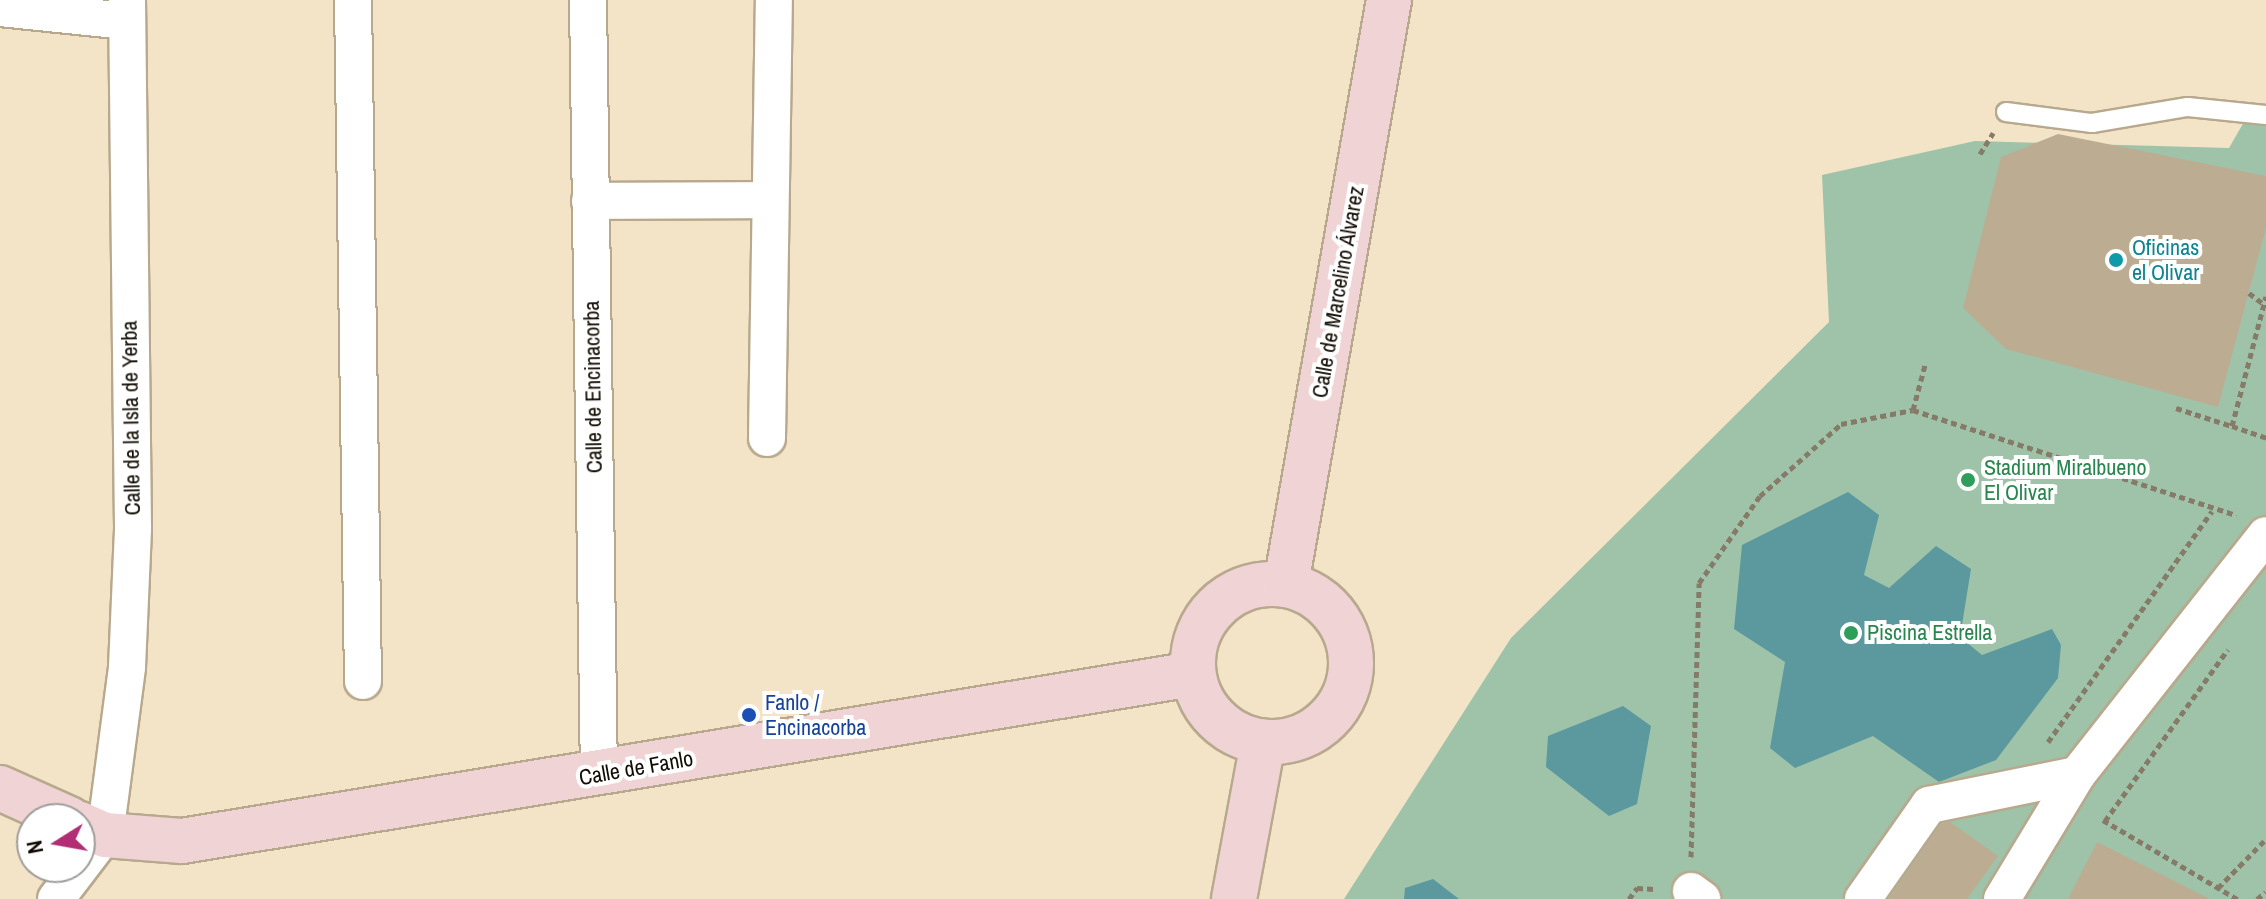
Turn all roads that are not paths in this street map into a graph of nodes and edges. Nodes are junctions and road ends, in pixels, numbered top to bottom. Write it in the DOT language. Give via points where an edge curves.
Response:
graph roads {
  1 [pos="353,0"];
  2 [pos="588,0"];
  3 [pos="774,0"];
  4 [pos="1389,0"];
  5 [pos="0,8"];
  6 [pos="127,10"];
  7 [pos="2006,112"];
  8 [pos="2266,115"];
  9 [pos="770,200"];
  10 [pos="590,201"];
  11 [pos="767,438"];
  12 [pos="2252,525"];
  13 [pos="1286,584"];
  14 [pos="1193,674"];
  15 [pos="363,681"];
  16 [pos="1263,742"];
  17 [pos="599,775"];
  18 [pos="2071,786"];
  19 [pos="0,788"];
  20 [pos="34,803"];
  21 [pos="91,803"];
  22 [pos="96,828"];
  23 [pos="1234,899"];
  24 [pos="1863,899"];
  25 [pos="2002,899"];
  1 -- 15 [label="street"];
  2 -- 10 [label="street, Calle de Encinacorba"];
  3 -- 9 [label="street"];
  4 -- 13 [label="street, Calle de Marcelino Álvarez"];
  5 -- 6 [label="street"];
  6 -- 21 [label="street, Calle de la Isla de Yerba" via="132,544 127,667"];
  7 -- 8 [label="lane" via="2092,123 2188,107"];
  9 -- 10 [label="street"];
  9 -- 11 [label="street"];
  10 -- 17 [label="street, Calle de Encinacorba"];
  12 -- 18 [label="street"];
  13 -- 14 [label="street" via="1256,584 1215,607 1197,637"];
  13 -- 16 [label="street" via="1326,605 1342,625 1350,673 1330,718 1286,741"];
  14 -- 16 [label="street" via="1200,698 1216,720 1237,735"];
  14 -- 17 [label="street, Calle de Fanlo"];
  16 -- 23 [label="street"];
  17 -- 22 [label="street, Calle de Fanlo" via="182,841"];
  18 -- 24 [label="street" via="2016,787 1929,805"];
  18 -- 25 [label="street"];
  19 -- 20 [label="street, Calle de Fanlo"];
}
